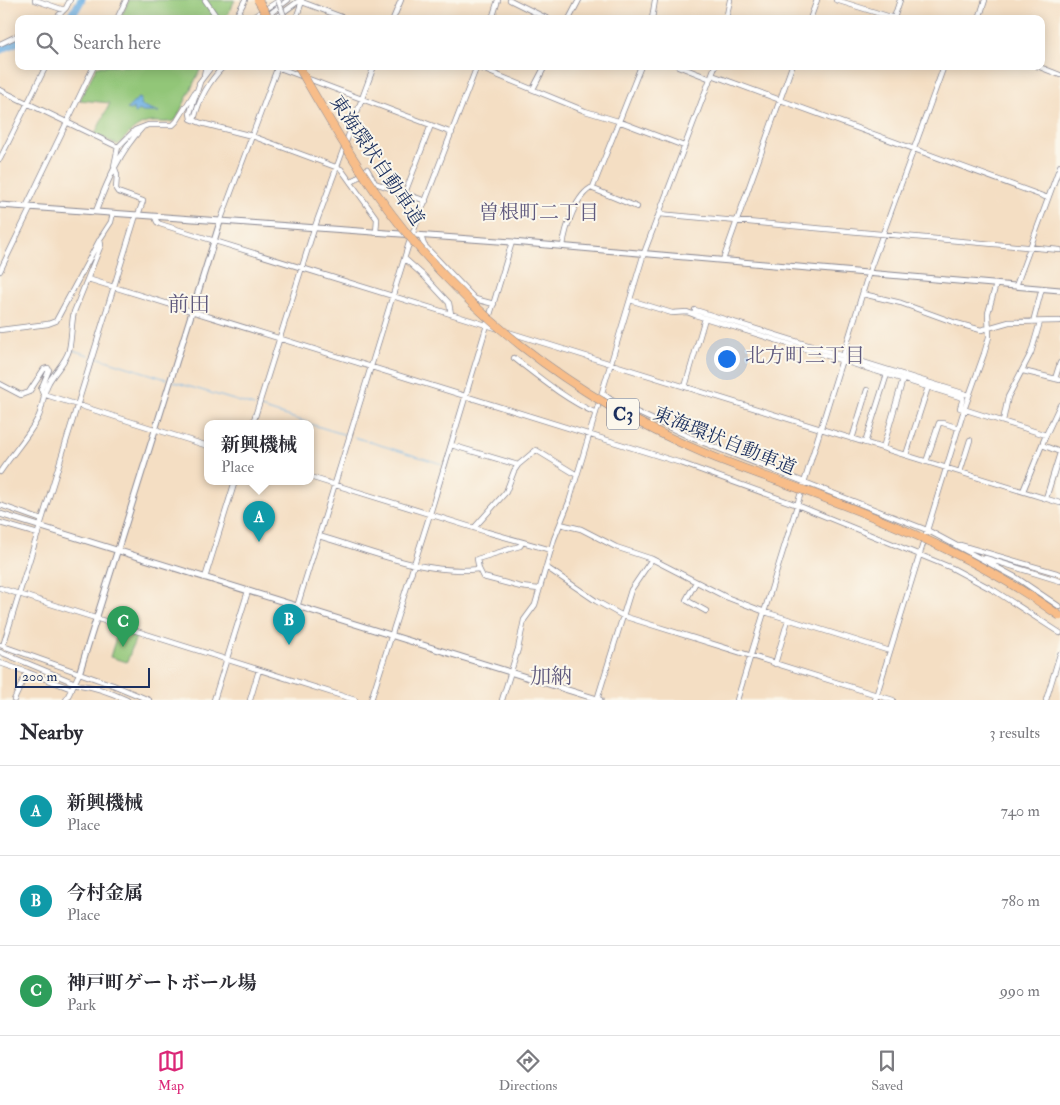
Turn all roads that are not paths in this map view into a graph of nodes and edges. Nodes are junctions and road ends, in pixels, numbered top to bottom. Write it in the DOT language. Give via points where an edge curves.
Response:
graph roads {
  1 [pos="35,0"];
  2 [pos="70,0"];
  3 [pos="126,0"];
  4 [pos="204,0"];
  5 [pos="245,0"];
  6 [pos="258,0"];
  7 [pos="279,0"];
  8 [pos="288,0"];
  9 [pos="401,0"];
  10 [pos="498,0"];
  11 [pos="510,0"];
  12 [pos="579,0"];
  13 [pos="655,0"];
  14 [pos="730,0"];
  15 [pos="816,0"];
  16 [pos="836,0"];
  17 [pos="900,0"];
  18 [pos="985,0"];
  19 [pos="301,1"];
  20 [pos="64,10"];
  21 [pos="59,15"];
  22 [pos="119,15"];
  23 [pos="215,15"];
  24 [pos="238,15"];
  25 [pos="256,15"];
  26 [pos="267,15"];
  27 [pos="268,15"];
  28 [pos="280,15"];
  29 [pos="283,15"];
  30 [pos="297,15"];
  31 [pos="337,15"];
  32 [pos="395,15"];
  33 [pos="493,15"];
  34 [pos="540,15"];
  35 [pos="571,15"];
  36 [pos="653,15"];
  37 [pos="727,15"];
  38 [pos="811,15"];
  39 [pos="885,15"];
  40 [pos="896,15"];
  41 [pos="979,15"];
  42 [pos="15,37"];
  43 [pos="0,44"];
  44 [pos="1045,69"];
  45 [pos="44,70"];
  46 [pos="92,70"];
  47 [pos="205,70"];
  48 [pos="208,70"];
  49 [pos="220,70"];
  50 [pos="277,70"];
  51 [pos="286,70"];
  52 [pos="300,70"];
  53 [pos="373,70"];
  54 [pos="475,70"];
  55 [pos="486,70"];
  56 [pos="543,70"];
  57 [pos="639,70"];
  58 [pos="690,70"];
  59 [pos="714,70"];
  60 [pos="791,70"];
  61 [pos="943,70"];
  62 [pos="1060,75"];
  63 [pos="203,76"];
  64 [pos="712,77"];
  65 [pos="200,82"];
  66 [pos="533,89"];
  67 [pos="0,90"];
  68 [pos="362,99"];
  69 [pos="780,100"];
  70 [pos="28,103"];
  71 [pos="194,120"];
  72 [pos="618,121"];
  73 [pos="67,122"];
  74 [pos="431,125"];
  75 [pos="144,126"];
  76 [pos="452,132"];
  77 [pos="252,136"];
  78 [pos="684,146"];
  79 [pos="118,147"];
  80 [pos="914,149"];
  81 [pos="0,160"];
  82 [pos="1060,166"];
  83 [pos="336,168"];
  84 [pos="115,170"];
  85 [pos="351,182"];
  86 [pos="591,188"];
  87 [pos="405,193"];
  88 [pos="1048,198"];
  89 [pos="426,201"];
  90 [pos="0,205"];
  91 [pos="28,207"];
  92 [pos="637,207"];
  93 [pos="96,211"];
  94 [pos="113,213"];
  95 [pos="659,214"];
  96 [pos="137,215"];
  97 [pos="155,217"];
  98 [pos="737,220"];
  99 [pos="220,222"];
  100 [pos="314,229"];
  101 [pos="376,233"];
  102 [pos="882,234"];
  103 [pos="412,235"];
  104 [pos="422,236"];
  105 [pos="100,239"];
  106 [pos="213,241"];
  107 [pos="512,242"];
  108 [pos="563,246"];
  109 [pos="1031,247"];
  110 [pos="1060,250"];
  111 [pos="644,253"];
  112 [pos="404,259"];
  113 [pos="723,260"];
  114 [pos="301,268"];
  115 [pos="0,271"];
  116 [pos="869,272"];
  117 [pos="88,279"];
  118 [pos="996,284"];
  119 [pos="1016,286"];
  120 [pos="114,287"];
  121 [pos="1042,288"];
  122 [pos="1060,290"];
  123 [pos="863,294"];
  124 [pos="393,296"];
  125 [pos="630,300"];
  126 [pos="494,304"];
  127 [pos="191,311"];
  128 [pos="451,314"];
  129 [pos="695,315"];
  130 [pos="705,318"];
  131 [pos="1060,321"];
  132 [pos="1033,322"];
  133 [pos="1040,322"];
  134 [pos="487,325"];
  135 [pos="987,329"];
  136 [pos="0,330"];
  137 [pos="279,339"];
  138 [pos="514,358"];
  139 [pos="843,359"];
  140 [pos="1060,363"];
  141 [pos="611,364"];
  142 [pos="371,367"];
  143 [pos="1023,371"];
  144 [pos="887,374"];
  145 [pos="904,379"];
  146 [pos="1057,380"];
  147 [pos="0,384"];
  148 [pos="685,387"];
  149 [pos="928,387"];
  150 [pos="867,390"];
  151 [pos="602,393"];
  152 [pos="43,394"];
  153 [pos="969,395"];
  154 [pos="465,396"];
  155 [pos="77,405"];
  156 [pos="1060,405"];
  157 [pos="964,410"];
  158 [pos="596,413"];
  159 [pos="253,420"];
  160 [pos="1003,421"];
  161 [pos="959,428"];
  162 [pos="155,429"];
  163 [pos="822,429"];
  164 [pos="590,435"];
  165 [pos="1046,435"];
  166 [pos="852,439"];
  167 [pos="970,440"];
  168 [pos="865,443"];
  169 [pos="451,444"];
  170 [pos="204,445"];
  171 [pos="1042,445"];
  172 [pos="883,448"];
  173 [pos="1060,452"];
  174 [pos="906,455"];
  175 [pos="926,462"];
  176 [pos="518,465"];
  177 [pos="947,468"];
  178 [pos="0,472"];
  179 [pos="960,472"];
  180 [pos="578,475"];
  181 [pos="314,478"];
  182 [pos="804,482"];
  183 [pos="335,484"];
  184 [pos="234,485"];
  185 [pos="1023,491"];
  186 [pos="1046,498"];
  187 [pos="1060,503"];
  188 [pos="0,505"];
  189 [pos="797,505"];
  190 [pos="0,514"];
  191 [pos="430,514"];
  192 [pos="42,520"];
  193 [pos="0,523"];
  194 [pos="560,524"];
  195 [pos="40,527"];
  196 [pos="474,528"];
  197 [pos="927,530"];
  198 [pos="38,534"];
  199 [pos="319,536"];
  200 [pos="522,542"];
  201 [pos="949,542"];
  202 [pos="551,550"];
  203 [pos="118,551"];
  204 [pos="920,554"];
  205 [pos="975,555"];
  206 [pos="652,559"];
  207 [pos="414,564"];
  208 [pos="546,567"];
  209 [pos="479,569"];
  210 [pos="1060,574"];
  211 [pos="205,578"];
  212 [pos="1060,581"];
  213 [pos="696,582"];
  214 [pos="0,588"];
  215 [pos="539,589"];
  216 [pos="248,591"];
  217 [pos="19,594"];
  218 [pos="298,607"];
  219 [pos="1060,607"];
  220 [pos="706,611"];
  221 [pos="765,612"];
  222 [pos="623,616"];
  223 [pos="1060,616"];
  224 [pos="98,618"];
  225 [pos="788,620"];
  226 [pos="1060,633"];
  227 [pos="391,636"];
  228 [pos="2,645"];
  229 [pos="890,651"];
  230 [pos="0,652"];
  231 [pos="1060,654"];
  232 [pos="751,656"];
  233 [pos="226,660"];
  234 [pos="0,662"];
  235 [pos="775,664"];
  236 [pos="259,670"];
  237 [pos="27,672"];
  238 [pos="511,673"];
  239 [pos="79,674"];
  240 [pos="75,683"];
  241 [pos="72,689"];
  242 [pos="876,697"];
  243 [pos="14,700"];
  244 [pos="66,700"];
  245 [pos="127,700"];
  246 [pos="148,700"];
  247 [pos="214,700"];
  248 [pos="250,700"];
  249 [pos="355,700"];
  250 [pos="371,700"];
  251 [pos="502,700"];
  252 [pos="598,700"];
  253 [pos="738,700"];
  254 [pos="893,700"];
  255 [pos="1046,700"];
  1 -- 20 [label="street"];
  2 -- 20 [label="street"];
  3 -- 22 [label="street"];
  4 -- 23 [label="street"];
  5 -- 24 [label="street"];
  6 -- 26 [label="highway, bridge"];
  7 -- 25 [label="street"];
  7 -- 29 [label="street, bridge"];
  8 -- 27 [label="street"];
  9 -- 32 [label="street"];
  10 -- 33 [label="street"];
  11 -- 34 [label="street"];
  12 -- 35 [label="street"];
  13 -- 36 [label="street"];
  14 -- 37 [label="street"];
  15 -- 38 [label="street"];
  16 -- 39 [label="street"];
  17 -- 40 [label="street"];
  18 -- 41 [label="street"];
  19 -- 28 [label="street"];
  19 -- 30 [label="street"];
  19 -- 31 [label="street"];
  20 -- 21 [label="street"];
  42 -- 43 [label="street"];
  44 -- 62 [label="street"];
  45 -- 70 [label="street"];
  46 -- 73 [label="street"];
  47 -- 63 [label="street"];
  48 -- 63 [label="street"];
  49 -- 71 [label="street" via="203,95"];
  50 -- 77 [label="street"];
  51 -- 68 [label="street"];
  52 -- 223 [label="highway, 東海環状自動車道 / C3, bridge" via="352,158 405,232 462,294 553,370 602,402 672,439 922,537 974,563"];
  53 -- 68 [label="street"];
  54 -- 76 [label="street"];
  55 -- 66 [label="street"];
  56 -- 66 [label="street"];
  57 -- 72 [label="street"];
  58 -- 64 [label="street"];
  59 -- 64 [label="street"];
  60 -- 69 [label="street"];
  61 -- 80 [label="street"];
  63 -- 65 [label="street"];
  64 -- 69 [label="street"];
  64 -- 78 [label="street"];
  65 -- 71 [label="street" via="190,113"];
  65 -- 75 [label="street" via="173,125"];
  66 -- 72 [label="street"];
  67 -- 70 [label="street"];
  68 -- 74 [label="street"];
  68 -- 83 [label="street"];
  69 -- 80 [label="street"];
  69 -- 98 [label="street"];
  70 -- 73 [label="street"];
  70 -- 81 [label="street"];
  71 -- 77 [label="street"];
  72 -- 78 [label="street"];
  72 -- 86 [label="street"];
  73 -- 79 [label="street"];
  73 -- 91 [label="street"];
  74 -- 76 [label="street"];
  74 -- 87 [label="street"];
  75 -- 79 [label="street" via="135,130"];
  75 -- 84 [label="street" via="127,146"];
  76 -- 89 [label="street"];
  77 -- 83 [label="street"];
  77 -- 99 [label="street"];
  78 -- 95 [label="street"];
  79 -- 84 [label="street"];
  80 -- 88 [label="street"];
  80 -- 102 [label="street"];
  82 -- 88 [label="street"];
  83 -- 85 [label="street" via="341,169"];
  83 -- 100 [label="street"];
  84 -- 93 [label="street"];
  84 -- 96 [label="street" via="118,192 143,201"];
  85 -- 87 [label="street" via="367,169 375,182"];
  85 -- 101 [label="street" via="377,219"];
  86 -- 92 [label="street"];
  86 -- 108 [label="street" via="586,190 574,210"];
  87 -- 89 [label="street"];
  88 -- 109 [label="street"];
  89 -- 103 [label="street"];
  90 -- 91 [label="street"];
  91 -- 93 [label="street"];
  91 -- 115 [label="street"];
  93 -- 94 [label="street"];
  94 -- 96 [label="street"];
  94 -- 105 [label="street"];
  95 -- 98 [label="street"];
  95 -- 111 [label="street"];
  96 -- 97 [label="street"];
  96 -- 120 [label="street"];
  97 -- 99 [label="street"];
  97 -- 106 [label="street" via="160,224"];
  98 -- 102 [label="street"];
  98 -- 113 [label="street"];
  99 -- 100 [label="street"];
  99 -- 106 [label="street"];
  100 -- 101 [label="street"];
  100 -- 114 [label="street"];
  101 -- 103 [label="street"];
  102 -- 109 [label="street"];
  102 -- 116 [label="street"];
  103 -- 104 [label="street"];
  103 -- 112 [label="street"];
  104 -- 107 [label="street"];
  104 -- 126 [label="street" via="424,245 476,299"];
  105 -- 117 [label="street" via="101,245"];
  105 -- 136 [label="street" via="56,321"];
  106 -- 114 [label="street"];
  106 -- 127 [label="street"];
  107 -- 108 [label="street"];
  107 -- 126 [label="street"];
  108 -- 111 [label="street"];
  109 -- 110 [label="street"];
  109 -- 119 [label="street"];
  111 -- 113 [label="street"];
  111 -- 125 [label="street"];
  112 -- 124 [label="street"];
  112 -- 128 [label="street" via="449,302"];
  113 -- 116 [label="street"];
  114 -- 124 [label="street"];
  114 -- 137 [label="street"];
  116 -- 118 [label="street"];
  116 -- 123 [label="street"];
  117 -- 120 [label="street"];
  117 -- 152 [label="street" via="71,322 69,351"];
  118 -- 119 [label="street"];
  118 -- 135 [label="street"];
  119 -- 121 [label="street"];
  120 -- 127 [label="street"];
  120 -- 155 [label="street"];
  121 -- 122 [label="street"];
  121 -- 132 [label="street"];
  123 -- 135 [label="street" via="901,303 969,328"];
  123 -- 139 [label="street"];
  124 -- 128 [label="street"];
  124 -- 142 [label="street"];
  125 -- 129 [label="street" via="672,313"];
  125 -- 141 [label="street"];
  126 -- 134 [label="street"];
  127 -- 137 [label="street"];
  127 -- 162 [label="street"];
  128 -- 134 [label="street"];
  129 -- 130 [label="street"];
  129 -- 139 [label="street" via="695,310"];
  130 -- 139 [label="street"];
  130 -- 148 [label="street"];
  131 -- 133 [label="street"];
  132 -- 133 [label="street"];
  132 -- 135 [label="street" via="1009,322"];
  133 -- 143 [label="street"];
  134 -- 141 [label="street"];
  134 -- 154 [label="street"];
  135 -- 153 [label="street" via="989,337"];
  137 -- 142 [label="street"];
  137 -- 159 [label="street"];
  138 -- 158 [label="street" via="545,383"];
  139 -- 144 [label="street"];
  139 -- 153 [label="street"];
  139 -- 163 [label="street"];
  140 -- 146 [label="street"];
  141 -- 148 [label="street"];
  141 -- 151 [label="street"];
  142 -- 154 [label="street"];
  142 -- 183 [label="street"];
  143 -- 146 [label="street"];
  143 -- 160 [label="street" via="1008,397"];
  144 -- 145 [label="street"];
  144 -- 168 [label="street"];
  145 -- 149 [label="street"];
  145 -- 172 [label="street"];
  147 -- 152 [label="street" via="25,395 48,368"];
  148 -- 163 [label="street"];
  149 -- 157 [label="street" via="964,398 960,408"];
  149 -- 174 [label="street"];
  150 -- 166 [label="street"];
  151 -- 158 [label="street"];
  151 -- 182 [label="street" via="694,439"];
  152 -- 155 [label="street"];
  152 -- 178 [label="street" via="44,401 37,418"];
  153 -- 157 [label="street"];
  154 -- 164 [label="street"];
  154 -- 169 [label="street"];
  155 -- 162 [label="street"];
  155 -- 192 [label="street"];
  156 -- 165 [label="street"];
  157 -- 160 [label="street"];
  157 -- 161 [label="street"];
  158 -- 164 [label="street"];
  160 -- 165 [label="street"];
  161 -- 175 [label="street" via="939,424"];
  161 -- 177 [label="street"];
  162 -- 170 [label="street"];
  162 -- 203 [label="street"];
  163 -- 166 [label="street"];
  163 -- 182 [label="street"];
  164 -- 180 [label="street"];
  164 -- 189 [label="street" via="681,463"];
  165 -- 171 [label="street"];
  166 -- 168 [label="street"];
  167 -- 179 [label="street"];
  168 -- 172 [label="street"];
  169 -- 176 [label="street"];
  169 -- 191 [label="street"];
  171 -- 173 [label="street"];
  171 -- 185 [label="street"];
  172 -- 174 [label="street"];
  173 -- 186 [label="street"];
  174 -- 175 [label="street"];
  175 -- 177 [label="street"];
  176 -- 180 [label="street" via="536,450"];
  176 -- 196 [label="street" via="506,492"];
  177 -- 179 [label="street"];
  177 -- 197 [label="street"];
  179 -- 185 [label="street"];
  180 -- 194 [label="street"];
  181 -- 183 [label="street"];
  182 -- 189 [label="street"];
  182 -- 197 [label="street"];
  183 -- 191 [label="street"];
  183 -- 199 [label="street"];
  184 -- 211 [label="street"];
  185 -- 186 [label="street"];
  186 -- 187 [label="street"];
  188 -- 192 [label="street"];
  189 -- 204 [label="street"];
  189 -- 221 [label="street"];
  190 -- 195 [label="street"];
  191 -- 196 [label="street"];
  191 -- 207 [label="street"];
  192 -- 195 [label="street"];
  193 -- 198 [label="street"];
  194 -- 202 [label="street"];
  194 -- 206 [label="street" via="581,529 604,542"];
  195 -- 198 [label="street"];
  195 -- 203 [label="street"];
  196 -- 200 [label="street"];
  197 -- 201 [label="street"];
  197 -- 204 [label="street"];
  198 -- 217 [label="street"];
  199 -- 207 [label="street"];
  199 -- 218 [label="street"];
  200 -- 202 [label="street"];
  200 -- 209 [label="street" via="520,546 477,558"];
  201 -- 205 [label="street"];
  201 -- 210 [label="street"];
  202 -- 208 [label="street"];
  203 -- 211 [label="street"];
  203 -- 224 [label="street"];
  204 -- 226 [label="street" via="995,591"];
  204 -- 229 [label="street"];
  205 -- 212 [label="street"];
  205 -- 219 [label="street" via="1018,578"];
  206 -- 213 [label="street"];
  206 -- 222 [label="street" via="631,590"];
  207 -- 209 [label="street" via="447,570"];
  207 -- 227 [label="street"];
  208 -- 215 [label="street"];
  208 -- 222 [label="street"];
  209 -- 215 [label="street" via="484,577"];
  211 -- 216 [label="street"];
  213 -- 220 [label="street" via="686,600"];
  213 -- 221 [label="street"];
  214 -- 217 [label="street"];
  215 -- 238 [label="street" via="535,605 524,620"];
  216 -- 218 [label="street"];
  216 -- 233 [label="street"];
  217 -- 224 [label="street"];
  217 -- 228 [label="street"];
  218 -- 227 [label="street"];
  221 -- 225 [label="street"];
  221 -- 232 [label="street"];
  222 -- 232 [label="street"];
  222 -- 252 [label="street"];
  224 -- 233 [label="street"];
  224 -- 239 [label="street"];
  225 -- 229 [label="street"];
  225 -- 235 [label="street"];
  227 -- 238 [label="street"];
  227 -- 250 [label="street"];
  228 -- 239 [label="street"];
  229 -- 242 [label="street"];
  230 -- 240 [label="street"];
  231 -- 255 [label="street"];
  232 -- 235 [label="street"];
  232 -- 253 [label="street"];
  233 -- 236 [label="street"];
  233 -- 247 [label="street"];
  234 -- 237 [label="street"];
  235 -- 242 [label="street"];
  236 -- 248 [label="street"];
  236 -- 249 [label="street"];
  237 -- 241 [label="street"];
  237 -- 243 [label="street"];
  238 -- 251 [label="street"];
  238 -- 252 [label="street"];
  239 -- 240 [label="street"];
  239 -- 246 [label="street"];
  240 -- 241 [label="street"];
  240 -- 245 [label="street"];
  241 -- 244 [label="street"];
  242 -- 254 [label="street"];
}
